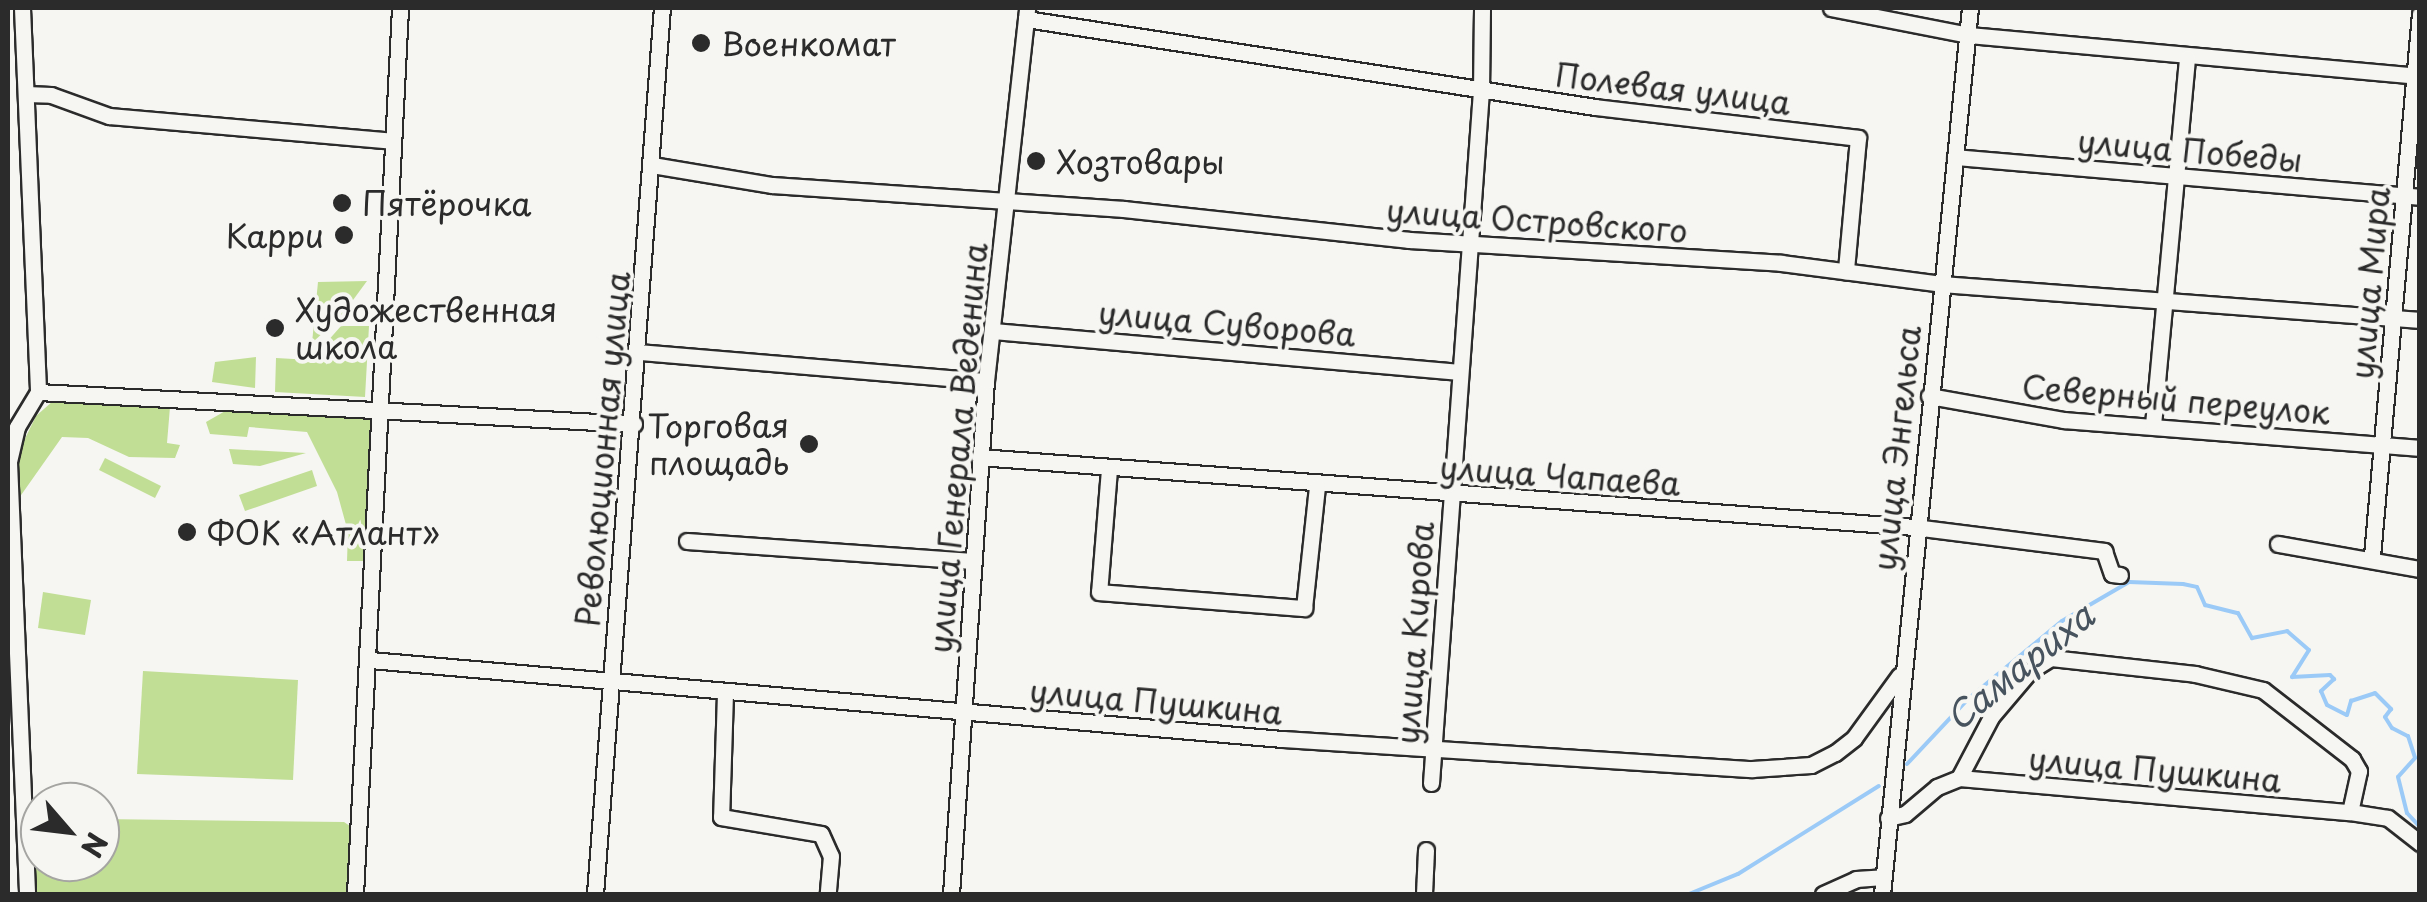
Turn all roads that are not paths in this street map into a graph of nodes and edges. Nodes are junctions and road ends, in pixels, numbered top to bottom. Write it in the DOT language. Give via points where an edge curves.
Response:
graph roads {
  1 [pos="22,8"];
  2 [pos="400,8"];
  3 [pos="662,8"];
  4 [pos="1482,8"];
  5 [pos="1832,8"];
  6 [pos="1970,8"];
  7 [pos="1026,13"];
  8 [pos="2420,14"];
  9 [pos="1968,35"];
  10 [pos="2186,58"];
  11 [pos="2417,76"];
  12 [pos="1481,91"];
  13 [pos="26,94"];
  14 [pos="392,141"];
  15 [pos="1955,157"];
  16 [pos="652,165"];
  17 [pos="2177,176"];
  18 [pos="2412,197"];
  19 [pos="1005,200"];
  20 [pos="1468,244"];
  21 [pos="1846,271"];
  22 [pos="1942,284"];
  23 [pos="2164,301"];
  24 [pos="2395,318"];
  25 [pos="2420,320"];
  26 [pos="992,330"];
  27 [pos="639,352"];
  28 [pos="1458,372"];
  29 [pos="986,380"];
  30 [pos="38,392"];
  31 [pos="1929,396"];
  32 [pos="380,412"];
  33 [pos="634,424"];
  34 [pos="2153,425"];
  35 [pos="2381,445"];
  36 [pos="2420,448"];
  37 [pos="980,457"];
  38 [pos="1109,469"];
  39 [pos="1318,487"];
  40 [pos="1451,494"];
  41 [pos="1914,526"];
  42 [pos="687,541"];
  43 [pos="2278,544"];
  44 [pos="2372,556"];
  45 [pos="972,561"];
  46 [pos="2420,569"];
  47 [pos="2120,575"];
  48 [pos="10,578"];
  49 [pos="370,660"];
  50 [pos="1899,676"];
  51 [pos="609,684"];
  52 [pos="725,693"];
  53 [pos="964,713"];
  54 [pos="1433,750"];
  55 [pos="1959,778"];
  56 [pos="1431,784"];
  57 [pos="2350,812"];
  58 [pos="1888,818"];
  59 [pos="2420,843"];
  60 [pos="1426,850"];
  61 [pos="1883,876"];
  62 [pos="27,894"];
  63 [pos="356,894"];
  64 [pos="595,894"];
  65 [pos="828,894"];
  66 [pos="952,894"];
  67 [pos="1424,894"];
  68 [pos="1823,894"];
  69 [pos="1882,894"];
  1 -- 13 [label="street"];
  2 -- 14 [label="street"];
  3 -- 16 [label="street, Революционная улица"];
  4 -- 12 [label="street, улица Кирова"];
  5 -- 9 [label="street"];
  6 -- 9 [label="street, улица Энгельса"];
  7 -- 12 [label="street, Полевая улица"];
  7 -- 19 [label="street, улица Генерала Веденина"];
  8 -- 11 [label="street, улица Мира"];
  9 -- 10 [label="street"];
  9 -- 15 [label="street, улица Энгельса"];
  10 -- 11 [label="street"];
  10 -- 17 [label="street"];
  11 -- 18 [label="street, улица Мира"];
  12 -- 20 [label="street, улица Кирова"];
  12 -- 21 [label="street, Полевая улица" via="1858,138"];
  13 -- 14 [label="street" via="52,95 109,116"];
  13 -- 30 [label="street"];
  14 -- 32 [label="street"];
  15 -- 17 [label="street, улица Победы"];
  15 -- 22 [label="street, улица Энгельса"];
  16 -- 19 [label="street, улица Островского" via="772,185"];
  16 -- 27 [label="street, Революционная улица"];
  17 -- 18 [label="street, улица Победы"];
  17 -- 23 [label="street"];
  18 -- 24 [label="street, улица Мира"];
  19 -- 20 [label="street, улица Островского"];
  19 -- 26 [label="street, улица Генерала Веденина"];
  20 -- 21 [label="street, улица Островского"];
  20 -- 28 [label="street, улица Кирова"];
  21 -- 22 [label="street, улица Островского"];
  22 -- 23 [label="street, улица Островского"];
  22 -- 31 [label="street, улица Энгельса"];
  23 -- 24 [label="street, улица Островского"];
  23 -- 34 [label="street"];
  24 -- 25 [label="street, улица Островского"];
  24 -- 35 [label="street, улица Мира"];
  26 -- 28 [label="street, улица Суворова"];
  26 -- 29 [label="street, улица Генерала Веденина"];
  27 -- 29 [label="street"];
  27 -- 33 [label="street, Революционная улица"];
  28 -- 40 [label="street, улица Кирова"];
  29 -- 37 [label="street, улица Генерала Веденина"];
  30 -- 32 [label="street"];
  30 -- 48 [label="street" via="10,447"];
  31 -- 34 [label="street, Северный переулок" via="2064,420"];
  31 -- 41 [label="street, улица Энгельса"];
  32 -- 33 [label="street"];
  32 -- 49 [label="street"];
  33 -- 51 [label="street, Революционная улица"];
  34 -- 35 [label="street, Северный переулок"];
  35 -- 36 [label="street, Северный переулок"];
  35 -- 44 [label="street, улица Мира"];
  37 -- 38 [label="street, улица Чапаева"];
  37 -- 45 [label="street, улица Генерала Веденина"];
  38 -- 39 [label="street, улица Чапаева"];
  38 -- 39 [label="street" via="1099,592 1304,608"];
  39 -- 40 [label="street, улица Чапаева"];
  40 -- 41 [label="street, улица Чапаева"];
  40 -- 54 [label="street, улица Кирова"];
  41 -- 47 [label="street, улица Чапаева" via="2104,551 2112,574"];
  41 -- 50 [label="street, улица Энгельса"];
  42 -- 45 [label="street"];
  43 -- 44 [label="street"];
  44 -- 46 [label="street"];
  45 -- 53 [label="street, улица Генерала Веденина"];
  48 -- 62 [label="street"];
  49 -- 51 [label="street, улица Пушкина"];
  49 -- 63 [label="street"];
  50 -- 54 [label="street, улица Пушкина" via="1854,738 1811,765 1734,768"];
  50 -- 58 [label="street, улица Энгельса"];
  51 -- 52 [label="street, улица Пушкина"];
  51 -- 64 [label="street, Революционная улица"];
  52 -- 53 [label="street, улица Пушкина"];
  52 -- 65 [label="street" via="721,818 821,834 831,856"];
  53 -- 54 [label="street, улица Пушкина"];
  53 -- 66 [label="street, улица Генерала Веденина"];
  54 -- 56 [label="street, улица Кирова"];
  55 -- 57 [label="street, улица Пушкина"];
  55 -- 57 [label="street" via="1991,717 2030,671 2042,660 2068,660 2194,674 2281,700 2352,759 2358,771"];
  55 -- 58 [label="street" via="1936,787 1906,814"];
  57 -- 59 [label="street, улица Пушкина" via="2388,818"];
  58 -- 61 [label="street, улица Энгельса"];
  60 -- 67 [label="street"];
  61 -- 68 [label="street"];
  61 -- 69 [label="street, улица Энгельса"];
}
